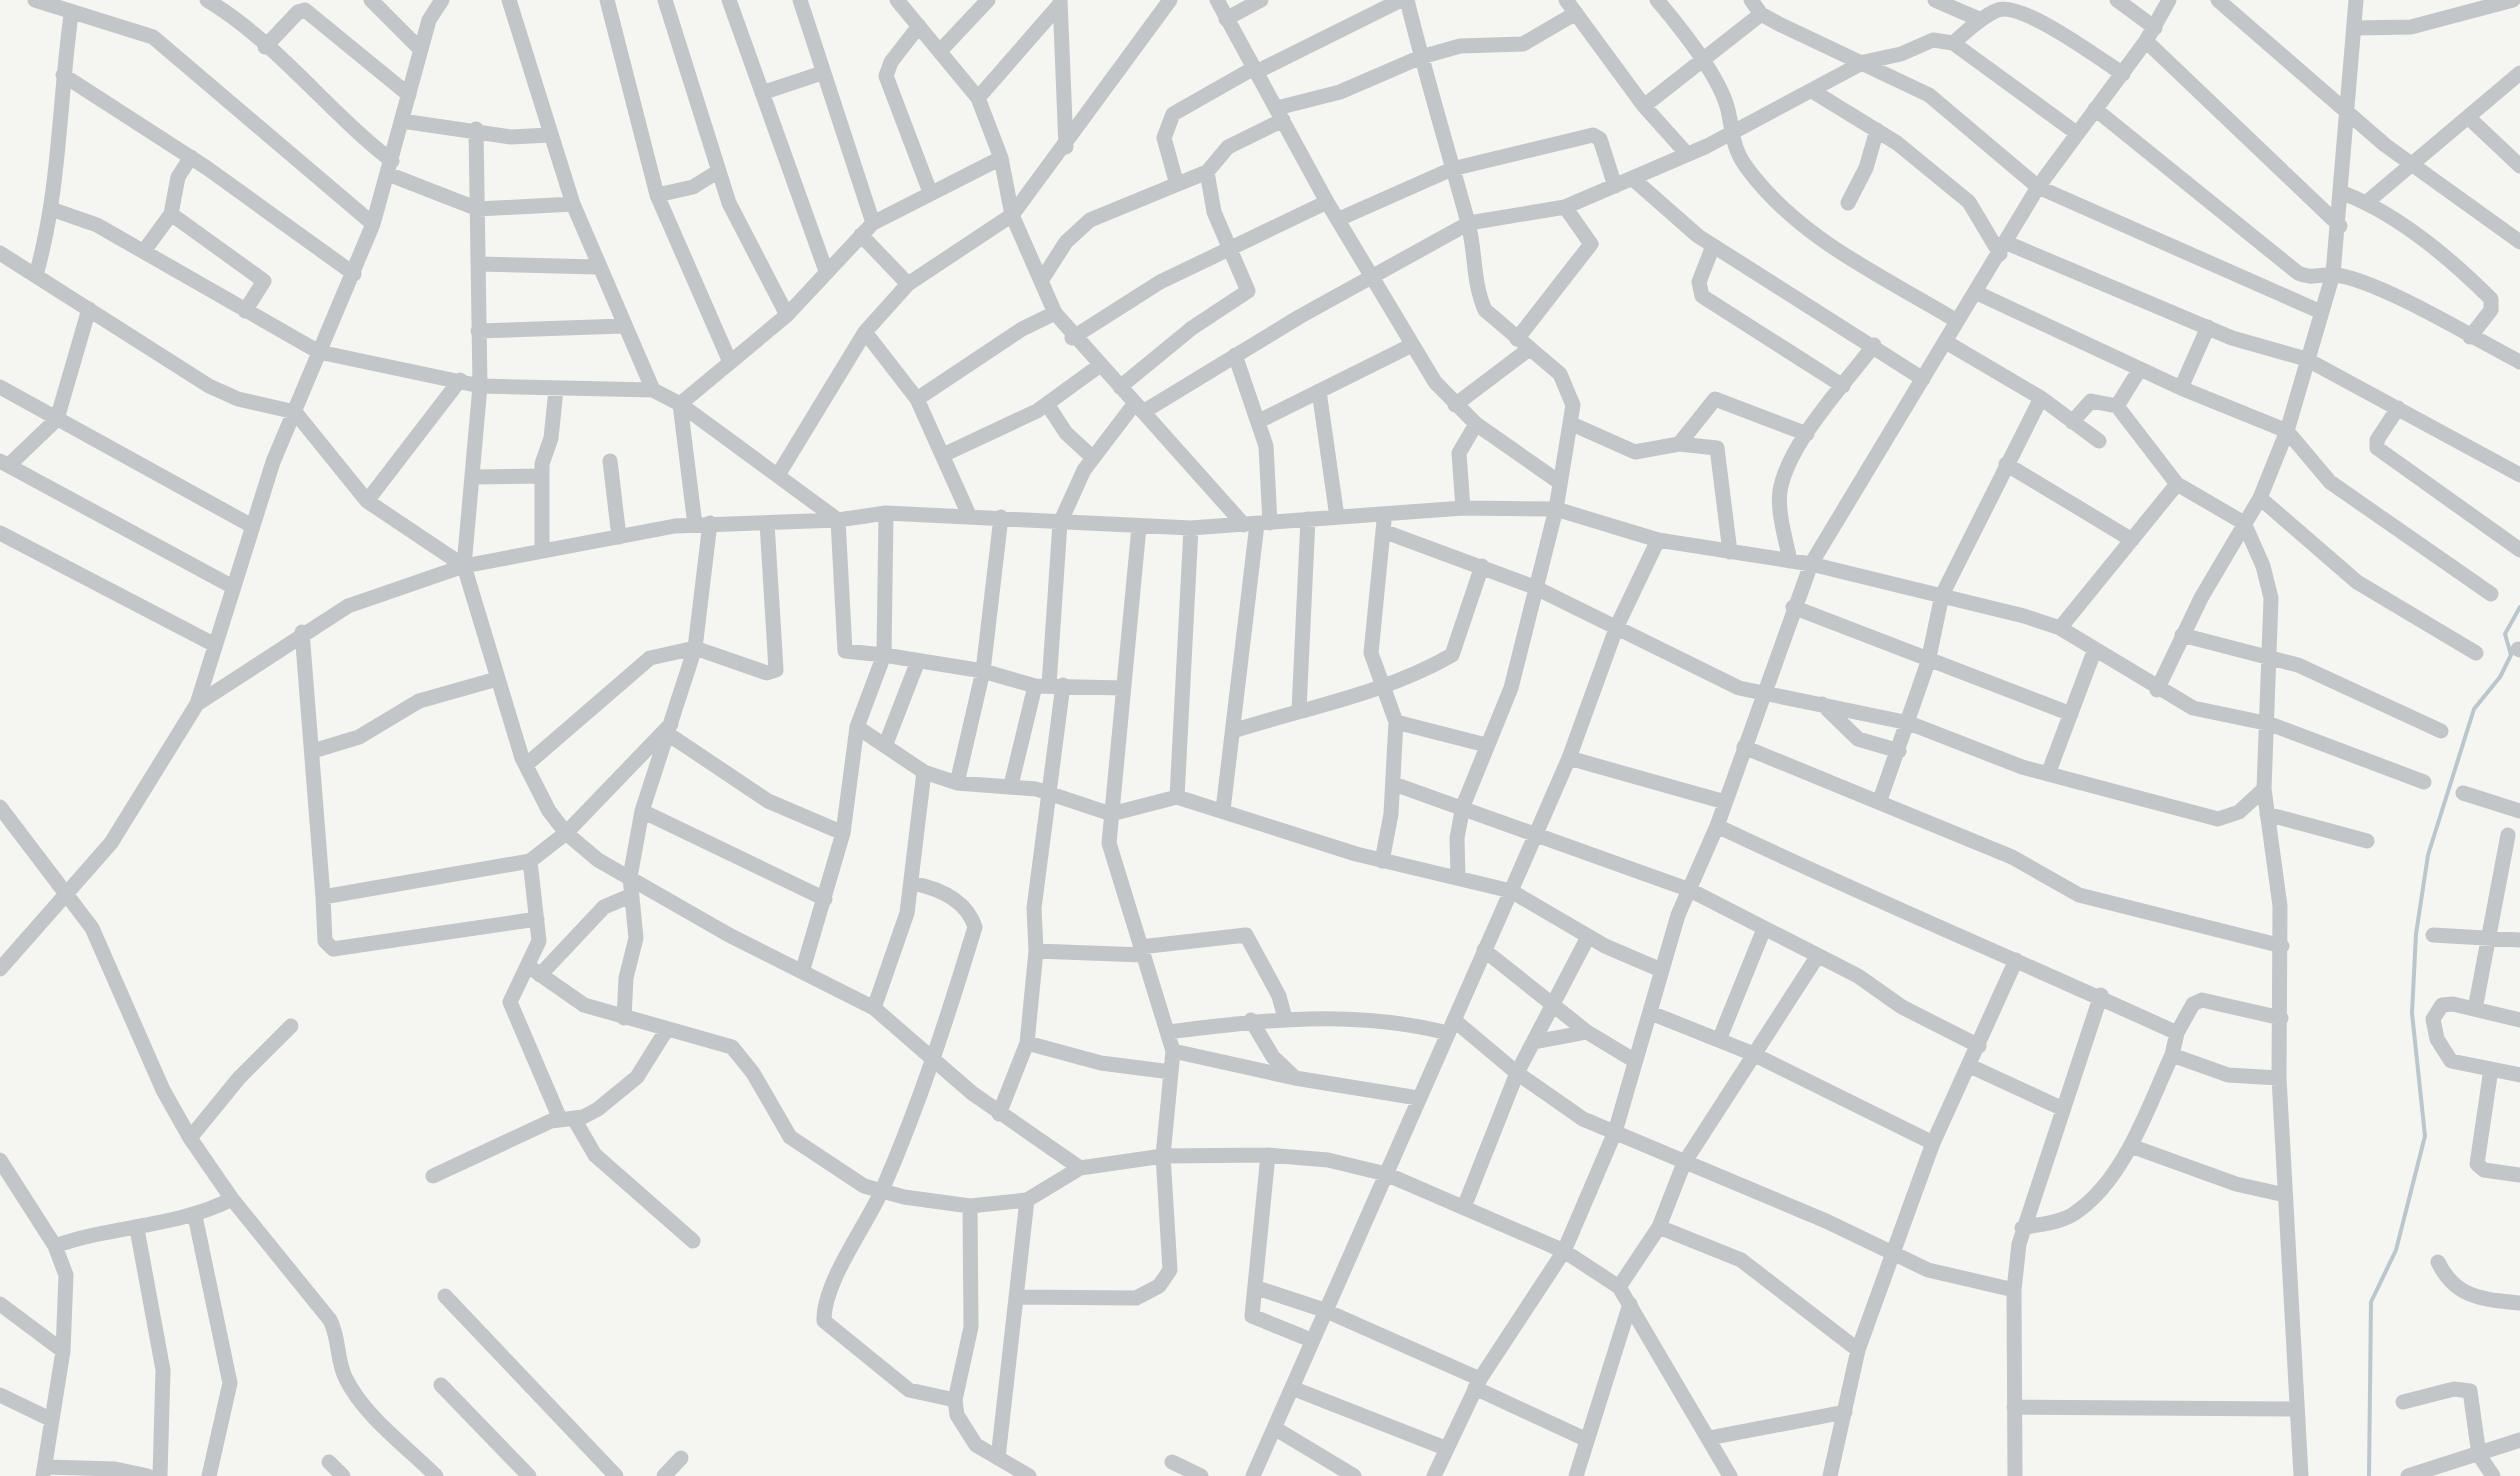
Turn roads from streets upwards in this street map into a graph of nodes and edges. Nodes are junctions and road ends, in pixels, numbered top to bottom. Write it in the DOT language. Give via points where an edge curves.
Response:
graph roads {
  1 [pos="93,0"];
  2 [pos="207,0"];
  3 [pos="370,0"];
  4 [pos="442,0"];
  5 [pos="509,0"];
  6 [pos="607,0"];
  7 [pos="665,0"];
  8 [pos="729,0"];
  9 [pos="800,0"];
  10 [pos="898,0"];
  11 [pos="988,0"];
  12 [pos="1170,0"];
  13 [pos="1217,0"];
  14 [pos="1261,0"];
  15 [pos="1404,0"];
  16 [pos="1657,0"];
  17 [pos="1751,0"];
  18 [pos="1935,0"];
  19 [pos="2117,0"];
  20 [pos="2218,0"];
  21 [pos="2356,0"];
  22 [pos="2513,0"];
  23 [pos="37,1"];
  24 [pos="2170,1"];
  25 [pos="1060,2"];
  26 [pos="1571,6"];
  27 [pos="1968,6"];
  28 [pos="1761,14"];
  29 [pos="79,16"];
  30 [pos="1226,19"];
  31 [pos="1981,20"];
  32 [pos="920,26"];
  33 [pos="2356,28"];
  34 [pos="2151,34"];
  35 [pos="1953,43"];
  36 [pos="265,47"];
  37 [pos="421,50"];
  38 [pos="940,50"];
  39 [pos="1421,57"];
  40 [pos="1702,62"];
  41 [pos="1864,62"];
  42 [pos="1255,70"];
  43 [pos="822,74"];
  44 [pos="2123,74"];
  45 [pos="62,75"];
  46 [pos="2518,77"];
  47 [pos="1814,92"];
  48 [pos="762,94"];
  49 [pos="409,96"];
  50 [pos="978,98"];
  51 [pos="1644,106"];
  52 [pos="2095,109"];
  53 [pos="1280,114"];
  54 [pos="2350,114"];
  55 [pos="2468,117"];
  56 [pos="402,121"];
  57 [pos="476,129"];
  58 [pos="1876,130"];
  59 [pos="1729,132"];
  60 [pos="2076,132"];
  61 [pos="550,135"];
  62 [pos="1066,147"];
  63 [pos="1687,154"];
  64 [pos="191,158"];
  65 [pos="1001,158"];
  66 [pos="2412,166"];
  67 [pos="2520,166"];
  68 [pos="390,168"];
  69 [pos="1452,169"];
  70 [pos="718,172"];
  71 [pos="1206,172"];
  72 [pos="1632,178"];
  73 [pos="1176,182"];
  74 [pos="1615,186"];
  75 [pos="2038,187"];
  76 [pos="930,192"];
  77 [pos="2344,193"];
  78 [pos="657,195"];
  79 [pos="1328,202"];
  80 [pos="1848,202"];
  81 [pos="2366,202"];
  82 [pos="573,204"];
  83 [pos="1565,207"];
  84 [pos="478,209"];
  85 [pos="54,210"];
  86 [pos="171,214"];
  87 [pos="1012,215"];
  88 [pos="1340,220"];
  89 [pos="1469,223"];
  90 [pos="372,224"];
  91 [pos="2340,226"];
  92 [pos="867,229"];
  93 [pos="2520,242"];
  94 [pos="1714,246"];
  95 [pos="1230,247"];
  96 [pos="2003,248"];
  97 [pos="144,251"];
  98 [pos="0,253"];
  99 [pos="480,264"];
  100 [pos="596,267"];
  101 [pos="826,271"];
  102 [pos="354,274"];
  103 [pos="2334,274"];
  104 [pos="36,275"];
  105 [pos="1376,276"];
  106 [pos="1040,281"];
  107 [pos="908,284"];
  108 [pos="1975,292"];
  109 [pos="89,309"];
  110 [pos="244,312"];
  111 [pos="2322,312"];
  112 [pos="1054,313"];
  113 [pos="787,315"];
  114 [pos="1957,321"];
  115 [pos="622,326"];
  116 [pos="2208,328"];
  117 [pos="478,331"];
  118 [pos="865,332"];
  119 [pos="2470,337"];
  120 [pos="1072,338"];
  121 [pos="1946,342"];
  122 [pos="1523,344"];
  123 [pos="1874,344"];
  124 [pos="1412,345"];
  125 [pos="319,352"];
  126 [pos="1235,355"];
  127 [pos="2306,359"];
  128 [pos="730,362"];
  129 [pos="2520,362"];
  130 [pos="1099,366"];
  131 [pos="2140,369"];
  132 [pos="1923,379"];
  133 [pos="460,380"];
  134 [pos="480,386"];
  135 [pos="1843,386"];
  136 [pos="1120,387"];
  137 [pos="0,388"];
  138 [pos="2181,388"];
  139 [pos="556,390"];
  140 [pos="653,390"];
  141 [pos="1320,391"];
  142 [pos="2042,398"];
  143 [pos="917,399"];
  144 [pos="680,404"];
  145 [pos="1047,404"];
  146 [pos="1455,406"];
  147 [pos="2117,406"];
  148 [pos="1139,408"];
  149 [pos="2398,408"];
  150 [pos="295,412"];
  151 [pos="57,419"];
  152 [pos="1259,421"];
  153 [pos="2072,422"];
  154 [pos="1476,424"];
  155 [pos="1572,424"];
  156 [pos="2287,431"];
  157 [pos="1807,434"];
  158 [pos="2099,441"];
  159 [pos="1679,444"];
  160 [pos="944,455"];
  161 [pos="1092,457"];
  162 [pos="610,461"];
  163 [pos="4,463"];
  164 [pos="2006,464"];
  165 [pos="778,474"];
  166 [pos="2520,475"];
  167 [pos="540,476"];
  168 [pos="474,477"];
  169 [pos="1559,482"];
  170 [pos="2177,484"];
  171 [pos="2260,498"];
  172 [pos="367,501"];
  173 [pos="1463,508"];
  174 [pos="1556,510"];
  175 [pos="886,513"];
  176 [pos="969,516"];
  177 [pos="1337,517"];
  178 [pos="1001,518"];
  179 [pos="1308,519"];
  180 [pos="838,520"];
  181 [pos="767,522"];
  182 [pos="1384,522"];
  183 [pos="1060,523"];
  184 [pos="702,524"];
  185 [pos="1257,524"];
  186 [pos="2244,524"];
  187 [pos="252,526"];
  188 [pos="1139,527"];
  189 [pos="1191,528"];
  190 [pos="0,533"];
  191 [pos="619,538"];
  192 [pos="1658,540"];
  193 [pos="2132,540"];
  194 [pos="2520,550"];
  195 [pos="542,551"];
  196 [pos="1730,552"];
  197 [pos="1790,561"];
  198 [pos="1811,564"];
  199 [pos="464,566"];
  200 [pos="1482,566"];
  201 [pos="233,586"];
  202 [pos="1534,587"];
  203 [pos="2491,594"];
  204 [pos="1942,595"];
  205 [pos="1793,607"];
  206 [pos="1617,626"];
  207 [pos="2060,628"];
  208 [pos="302,632"];
  209 [pos="2182,635"];
  210 [pos="215,645"];
  211 [pos="695,648"];
  212 [pos="2095,649"];
  213 [pos="2476,653"];
  214 [pos="884,655"];
  215 [pos="2268,659"];
  216 [pos="918,661"];
  217 [pos="1928,662"];
  218 [pos="983,670"];
  219 [pos="497,679"];
  220 [pos="1049,685"];
  221 [pos="1123,688"];
  222 [pos="1384,689"];
  223 [pos="2158,690"];
  224 [pos="1761,695"];
  225 [pos="197,704"];
  226 [pos="1822,704"];
  227 [pos="1299,710"];
  228 [pos="2071,714"];
  229 [pos="1396,722"];
  230 [pos="1909,723"];
  231 [pos="2270,724"];
  232 [pos="857,727"];
  233 [pos="670,729"];
  234 [pos="1236,730"];
  235 [pos="2441,731"];
  236 [pos="1486,745"];
  237 [pos="886,746"];
  238 [pos="1744,746"];
  239 [pos="313,751"];
  240 [pos="1898,751"];
  241 [pos="1568,758"];
  242 [pos="526,765"];
  243 [pos="924,772"];
  244 [pos="2048,774"];
  245 [pos="2424,782"];
  246 [pos="956,783"];
  247 [pos="1394,784"];
  248 [pos="1011,785"];
  249 [pos="2264,789"];
  250 [pos="2463,793"];
  251 [pos="1052,795"];
  252 [pos="1177,797"];
  253 [pos="1880,800"];
  254 [pos="1725,802"];
  255 [pos="1463,806"];
  256 [pos="1223,810"];
  257 [pos="1,811"];
  258 [pos="642,811"];
  259 [pos="2520,811"];
  260 [pos="1110,814"];
  261 [pos="2267,814"];
  262 [pos="1717,826"];
  263 [pos="566,833"];
  264 [pos="843,834"];
  265 [pos="2508,835"];
  266 [pos="1533,836"];
  267 [pos="2366,841"];
  268 [pos="1382,860"];
  269 [pos="530,862"];
  270 [pos="630,877"];
  271 [pos="1458,878"];
  272 [pos="912,882"];
  273 [pos="1690,890"];
  274 [pos="1512,891"];
  275 [pos="66,892"];
  276 [pos="630,896"];
  277 [pos="324,897"];
  278 [pos="825,899"];
  279 [pos="537,919"];
  280 [pos="1764,928"];
  281 [pos="2434,935"];
  282 [pos="1588,937"];
  283 [pos="2492,940"];
  284 [pos="2520,940"];
  285 [pos="2282,946"];
  286 [pos="1484,950"];
  287 [pos="1036,951"];
  288 [pos="1141,951"];
  289 [pos="1817,957"];
  290 [pos="2016,960"];
  291 [pos="803,968"];
  292 [pos="0,969"];
  293 [pos="1661,970"];
  294 [pos="534,971"];
  295 [pos="2100,995"];
  296 [pos="1552,1005"];
  297 [pos="874,1008"];
  298 [pos="2475,1009"];
  299 [pos="1651,1014"];
  300 [pos="624,1018"];
  301 [pos="1284,1018"];
  302 [pos="2281,1018"];
  303 [pos="1250,1020"];
  304 [pos="2520,1020"];
  305 [pos="291,1026"];
  306 [pos="1451,1026"];
  307 [pos="667,1029"];
  308 [pos="1168,1032"];
  309 [pos="1588,1032"];
  310 [pos="2177,1033"];
  311 [pos="1719,1040"];
  312 [pos="1534,1042"];
  313 [pos="1027,1043"];
  314 [pos="1979,1046"];
  315 [pos="1173,1051"];
  316 [pos="1751,1053"];
  317 [pos="2172,1055"];
  318 [pos="934,1060"];
  319 [pos="1634,1062"];
  320 [pos="1970,1066"];
  321 [pos="2490,1069"];
  322 [pos="1170,1072"];
  323 [pos="1517,1073"];
  324 [pos="2520,1075"];
  325 [pos="1296,1078"];
  326 [pos="2279,1078"];
  327 [pos="1418,1098"];
  328 [pos="2062,1108"];
  329 [pos="1000,1114"];
  330 [pos="567,1119"];
  331 [pos="1615,1132"];
  332 [pos="190,1138"];
  333 [pos="1933,1143"];
  334 [pos="2130,1146"];
  335 [pos="1268,1154"];
  336 [pos="1163,1156"];
  337 [pos="0,1160"];
  338 [pos="1684,1163"];
  339 [pos="1080,1168"];
  340 [pos="1386,1174"];
  341 [pos="2520,1174"];
  342 [pos="433,1176"];
  343 [pos="882,1192"];
  344 [pos="2285,1195"];
  345 [pos="232,1199"];
  346 [pos="1027,1200"];
  347 [pos="970,1206"];
  348 [pos="1464,1207"];
  349 [pos="195,1216"];
  350 [pos="1659,1227"];
  351 [pos="2022,1228"];
  352 [pos="137,1229"];
  353 [pos="693,1241"];
  354 [pos="54,1246"];
  355 [pos="1564,1250"];
  356 [pos="1895,1254"];
  357 [pos="2438,1262"];
  358 [pos="1619,1287"];
  359 [pos="1258,1288"];
  360 [pos="2014,1290"];
  361 [pos="445,1296"];
  362 [pos="1017,1297"];
  363 [pos="2520,1302"];
  364 [pos="0,1304"];
  365 [pos="1630,1304"];
  366 [pos="1324,1310"];
  367 [pos="1310,1340"];
  368 [pos="1858,1350"];
  369 [pos="62,1351"];
  370 [pos="1478,1383"];
  371 [pos="441,1385"];
  372 [pos="1292,1388"];
  373 [pos="0,1395"];
  374 [pos="955,1400"];
  375 [pos="2403,1402"];
  376 [pos="2014,1407"];
  377 [pos="2297,1409"];
  378 [pos="1845,1412"];
  379 [pos="50,1419"];
  380 [pos="1275,1432"];
  381 [pos="1709,1438"];
  382 [pos="1585,1439"];
  383 [pos="2520,1440"];
  384 [pos="1444,1448"];
  385 [pos="2480,1455"];
  386 [pos="681,1458"];
  387 [pos="998,1458"];
  388 [pos="329,1462"];
  389 [pos="1172,1462"];
  390 [pos="44,1472"];
  391 [pos="1727,1474"];
  392 [pos="2495,1475"];
  393 [pos="148,1476"];
  394 [pos="160,1476"];
  395 [pos="210,1476"];
  396 [pos="343,1476"];
  397 [pos="436,1476"];
  398 [pos="529,1476"];
  399 [pos="616,1476"];
  400 [pos="664,1476"];
  401 [pos="1029,1476"];
  402 [pos="1201,1476"];
  403 [pos="1254,1476"];
  404 [pos="1334,1476"];
  405 [pos="1354,1476"];
  406 [pos="1434,1476"];
  407 [pos="1576,1476"];
  408 [pos="1830,1476"];
  409 [pos="2016,1476"];
  410 [pos="2301,1476"];
  411 [pos="2408,1476"];
  1 -- 29 [label="street"];
  2 -- 36 [label="street"];
  3 -- 37 [label="street"];
  4 -- 37 [label="street"];
  5 -- 61 [label="street"];
  6 -- 78 [label="street"];
  7 -- 70 [label="street"];
  8 -- 48 [label="street"];
  9 -- 43 [label="street"];
  10 -- 32 [label="street"];
  11 -- 38 [label="street"];
  12 -- 62 [label="street"];
  13 -- 30 [label="street"];
  14 -- 30 [label="street"];
  15 -- 39 [label="street"];
  15 -- 42 [label="street"];
  16 -- 40 [label="street"];
  17 -- 28 [label="street"];
  18 -- 27 [label="street"];
  19 -- 34 [label="street"];
  20 -- 54 [label="street"];
  21 -- 33 [label="street"];
  22 -- 33 [label="street" via="2410,27"];
  23 -- 29 [label="street"];
  24 -- 34 [label="street"];
  25 -- 50 [label="street"];
  25 -- 62 [label="street"];
  26 -- 39 [label="street" via="1523,44 1460,46"];
  26 -- 51 [label="street"];
  27 -- 31 [label="street"];
  28 -- 40 [label="street"];
  28 -- 41 [label="street"];
  29 -- 45 [label="street"];
  29 -- 90 [label="street" via="153,37 172,50"];
  30 -- 42 [label="street"];
  31 -- 35 [label="street"];
  31 -- 44 [label="street" via="1996,10 2015,10"];
  32 -- 38 [label="street"];
  32 -- 76 [label="street" via="886,76"];
  33 -- 54 [label="street"];
  34 -- 44 [label="street"];
  34 -- 91 [label="street"];
  35 -- 41 [label="street" via="1934,40"];
  35 -- 60 [label="street"];
  36 -- 49 [label="street" via="305,10"];
  36 -- 68 [label="street"];
  37 -- 49 [label="street"];
  38 -- 50 [label="street"];
  39 -- 53 [label="street"];
  39 -- 69 [label="street"];
  40 -- 51 [label="street"];
  40 -- 59 [label="street" via="1728,110"];
  41 -- 47 [label="street"];
  41 -- 75 [label="street" via="1954,112"];
  42 -- 53 [label="street"];
  42 -- 73 [label="street" via="1173,114 1164,138"];
  43 -- 48 [label="street"];
  43 -- 92 [label="street"];
  44 -- 52 [label="street"];
  45 -- 64 [label="street"];
  45 -- 85 [label="street"];
  46 -- 55 [label="street"];
  47 -- 58 [label="street"];
  47 -- 59 [label="street"];
  48 -- 101 [label="street"];
  49 -- 56 [label="street"];
  50 -- 65 [label="street"];
  51 -- 63 [label="street"];
  52 -- 60 [label="street"];
  52 -- 103 [label="street" via="2298,274"];
  53 -- 71 [label="street" via="1228,146"];
  53 -- 79 [label="street"];
  54 -- 66 [label="street"];
  54 -- 77 [label="street"];
  55 -- 66 [label="street"];
  55 -- 67 [label="street"];
  56 -- 57 [label="street"];
  56 -- 68 [label="street"];
  57 -- 61 [label="street" via="511,137"];
  57 -- 84 [label="street"];
  58 -- 80 [label="street"];
  58 -- 96 [label="street" via="1969,202"];
  59 -- 63 [label="street"];
  59 -- 114 [label="street" via="1746,167 1804,227"];
  60 -- 75 [label="street"];
  61 -- 82 [label="street"];
  62 -- 87 [label="street"];
  63 -- 72 [label="street"];
  64 -- 86 [label="street" via="178,178"];
  64 -- 102 [label="street"];
  65 -- 76 [label="street"];
  65 -- 87 [label="street"];
  66 -- 81 [label="street"];
  66 -- 93 [label="street"];
  68 -- 84 [label="street"];
  68 -- 90 [label="street"];
  69 -- 74 [label="street" via="1593,134"];
  69 -- 88 [label="street"];
  69 -- 89 [label="street"];
  70 -- 78 [label="street" via="693,187"];
  70 -- 113 [label="street"];
  71 -- 73 [label="street"];
  71 -- 95 [label="street"];
  72 -- 74 [label="street"];
  72 -- 94 [label="street"];
  73 -- 106 [label="street" via="1090,220"];
  74 -- 83 [label="street"];
  75 -- 96 [label="street"];
  75 -- 111 [label="street"];
  76 -- 92 [label="street"];
  77 -- 81 [label="street"];
  77 -- 91 [label="street"];
  78 -- 128 [label="street"];
  79 -- 88 [label="street"];
  79 -- 95 [label="street"];
  81 -- 119 [label="street" via="2458,267 2490,299 2491,310"];
  82 -- 84 [label="street"];
  82 -- 100 [label="street"];
  83 -- 89 [label="street"];
  83 -- 122 [label="street" via="1590,246"];
  84 -- 99 [label="street"];
  85 -- 97 [label="street"];
  85 -- 104 [label="street"];
  86 -- 97 [label="street"];
  86 -- 110 [label="street" via="264,281"];
  87 -- 106 [label="street"];
  87 -- 107 [label="street"];
  88 -- 105 [label="street"];
  89 -- 105 [label="street"];
  89 -- 122 [label="street" via="1478,296"];
  90 -- 102 [label="street"];
  91 -- 103 [label="street"];
  92 -- 101 [label="street"];
  92 -- 107 [label="street"];
  94 -- 123 [label="street"];
  94 -- 135 [label="street" via="1699,282 1702,296"];
  95 -- 120 [label="street"];
  95 -- 136 [label="street" via="1248,291"];
  96 -- 108 [label="street"];
  96 -- 116 [label="street"];
  97 -- 110 [label="street"];
  98 -- 104 [label="street"];
  99 -- 100 [label="street"];
  99 -- 117 [label="street"];
  100 -- 115 [label="street"];
  101 -- 113 [label="street"];
  102 -- 125 [label="street"];
  103 -- 111 [label="street"];
  103 -- 119 [label="street"];
  104 -- 109 [label="street"];
  105 -- 124 [label="street"];
  105 -- 126 [label="street"];
  106 -- 112 [label="street"];
  107 -- 118 [label="street"];
  108 -- 114 [label="street"];
  108 -- 131 [label="street"];
  109 -- 150 [label="street" via="209,386"];
  109 -- 151 [label="street"];
  110 -- 125 [label="street"];
  111 -- 127 [label="street"];
  112 -- 120 [label="street"];
  112 -- 143 [label="street"];
  113 -- 128 [label="street"];
  114 -- 121 [label="street"];
  115 -- 117 [label="street"];
  115 -- 140 [label="street"];
  116 -- 127 [label="street"];
  116 -- 138 [label="street"];
  117 -- 134 [label="street"];
  118 -- 143 [label="street"];
  118 -- 165 [label="street"];
  119 -- 129 [label="street"];
  120 -- 130 [label="street"];
  121 -- 132 [label="street"];
  121 -- 142 [label="street"];
  122 -- 146 [label="street"];
  122 -- 155 [label="street" via="1560,374 1569,389"];
  123 -- 132 [label="street"];
  123 -- 135 [label="street"];
  124 -- 141 [label="street"];
  124 -- 146 [label="street"];
  125 -- 133 [label="street"];
  125 -- 150 [label="street"];
  126 -- 148 [label="street"];
  126 -- 152 [label="street"];
  127 -- 149 [label="street"];
  127 -- 156 [label="street"];
  128 -- 144 [label="street"];
  130 -- 136 [label="street"];
  130 -- 145 [label="street"];
  131 -- 138 [label="street"];
  131 -- 147 [label="street"];
  132 -- 198 [label="street"];
  133 -- 134 [label="street"];
  133 -- 172 [label="street"];
  134 -- 139 [label="street"];
  134 -- 168 [label="street"];
  135 -- 157 [label="street"];
  136 -- 148 [label="street"];
  137 -- 151 [label="street"];
  138 -- 156 [label="street"];
  139 -- 140 [label="street"];
  139 -- 167 [label="street"];
  140 -- 144 [label="street"];
  141 -- 152 [label="street"];
  141 -- 177 [label="street"];
  142 -- 153 [label="street"];
  142 -- 164 [label="street"];
  143 -- 160 [label="street"];
  144 -- 165 [label="street"];
  144 -- 184 [label="street"];
  145 -- 160 [label="street"];
  145 -- 161 [label="street"];
  146 -- 154 [label="street"];
  147 -- 153 [label="street" via="2091,401"];
  147 -- 170 [label="street"];
  148 -- 161 [label="street"];
  148 -- 185 [label="street"];
  149 -- 166 [label="street"];
  149 -- 194 [label="street" via="2377,448"];
  150 -- 172 [label="street"];
  150 -- 187 [label="street"];
  151 -- 163 [label="street"];
  151 -- 187 [label="street"];
  152 -- 185 [label="street" via="1266,446"];
  153 -- 158 [label="street"];
  154 -- 169 [label="street"];
  154 -- 173 [label="street" via="1459,453"];
  155 -- 159 [label="street" via="1635,452"];
  155 -- 169 [label="street"];
  156 -- 171 [label="street"];
  156 -- 203 [label="street" via="2330,482"];
  157 -- 159 [label="street" via="1715,400"];
  157 -- 197 [label="street" via="1780,492"];
  159 -- 196 [label="street" via="1720,451"];
  160 -- 176 [label="street"];
  161 -- 183 [label="street"];
  162 -- 191 [label="street"];
  163 -- 201 [label="street"];
  164 -- 193 [label="street"];
  164 -- 204 [label="street"];
  165 -- 180 [label="street"];
  167 -- 168 [label="street"];
  167 -- 195 [label="street"];
  168 -- 199 [label="street"];
  169 -- 174 [label="street"];
  170 -- 186 [label="street"];
  170 -- 193 [label="street"];
  171 -- 186 [label="street"];
  171 -- 213 [label="street" via="2356,582"];
  172 -- 199 [label="street"];
  173 -- 174 [label="street"];
  173 -- 182 [label="street"];
  174 -- 192 [label="street"];
  174 -- 202 [label="street"];
  175 -- 176 [label="street"];
  175 -- 180 [label="street"];
  175 -- 214 [label="street"];
  176 -- 178 [label="street"];
  177 -- 179 [label="street"];
  177 -- 182 [label="street"];
  178 -- 183 [label="street"];
  178 -- 218 [label="street"];
  179 -- 185 [label="street"];
  179 -- 227 [label="street"];
  180 -- 181 [label="street"];
  180 -- 214 [label="street" via="845,651"];
  181 -- 184 [label="street"];
  181 -- 211 [label="street" via="778,667 767,673"];
  182 -- 200 [label="street"];
  182 -- 222 [label="street" via="1371,645"];
  183 -- 188 [label="street"];
  183 -- 220 [label="street"];
  184 -- 191 [label="street"];
  184 -- 211 [label="street"];
  185 -- 189 [label="street"];
  185 -- 234 [label="street"];
  186 -- 209 [label="street"];
  186 -- 215 [label="street" via="2270,598"];
  187 -- 201 [label="street"];
  188 -- 189 [label="street"];
  188 -- 221 [label="street"];
  189 -- 252 [label="street"];
  190 -- 210 [label="street"];
  191 -- 195 [label="street"];
  192 -- 196 [label="street"];
  192 -- 206 [label="street"];
  193 -- 207 [label="street"];
  195 -- 199 [label="street"];
  196 -- 197 [label="street"];
  197 -- 198 [label="street"];
  198 -- 204 [label="street"];
  198 -- 205 [label="street"];
  199 -- 208 [label="street" via="348,606"];
  199 -- 219 [label="street"];
  200 -- 202 [label="street"];
  200 -- 222 [label="street" via="1457,648"];
  201 -- 210 [label="street"];
  202 -- 206 [label="street"];
  202 -- 236 [label="street" via="1511,688"];
  204 -- 207 [label="street"];
  204 -- 217 [label="street"];
  205 -- 217 [label="street"];
  205 -- 224 [label="street"];
  206 -- 224 [label="street" via="1699,672"];
  206 -- 241 [label="street"];
  207 -- 212 [label="street"];
  208 -- 225 [label="street"];
  208 -- 239 [label="street"];
  209 -- 215 [label="street"];
  209 -- 223 [label="street"];
  210 -- 225 [label="street"];
  211 -- 233 [label="street"];
  211 -- 242 [label="street" via="639,664"];
  212 -- 223 [label="street"];
  212 -- 228 [label="street"];
  214 -- 216 [label="street"];
  214 -- 232 [label="street"];
  215 -- 231 [label="street"];
  215 -- 235 [label="street" via="2341,681"];
  216 -- 218 [label="street"];
  216 -- 237 [label="street"];
  217 -- 228 [label="street"];
  217 -- 230 [label="street"];
  218 -- 220 [label="street"];
  218 -- 246 [label="street"];
  219 -- 239 [label="street" via="419,701 359,737"];
  219 -- 242 [label="street"];
  220 -- 221 [label="street"];
  220 -- 248 [label="street"];
  220 -- 251 [label="street"];
  221 -- 260 [label="street"];
  222 -- 227 [label="street"];
  222 -- 229 [label="street"];
  223 -- 231 [label="street" via="2211,714"];
  224 -- 226 [label="street"];
  224 -- 238 [label="street"];
  225 -- 275 [label="street" via="111,843"];
  226 -- 230 [label="street"];
  226 -- 240 [label="street" via="1858,739"];
  227 -- 234 [label="street"];
  228 -- 244 [label="street"];
  229 -- 236 [label="street"];
  229 -- 247 [label="street"];
  230 -- 240 [label="street"];
  230 -- 244 [label="street"];
  231 -- 245 [label="street"];
  231 -- 249 [label="street"];
  232 -- 237 [label="street"];
  232 -- 264 [label="street"];
  233 -- 258 [label="street"];
  233 -- 263 [label="street"];
  233 -- 264 [label="street" via="768,801"];
  234 -- 256 [label="street"];
  236 -- 255 [label="street"];
  237 -- 243 [label="street"];
  238 -- 253 [label="street"];
  238 -- 254 [label="street"];
  239 -- 277 [label="street"];
  240 -- 253 [label="street"];
  241 -- 254 [label="street"];
  241 -- 266 [label="street"];
  242 -- 263 [label="street"];
  243 -- 246 [label="street"];
  243 -- 272 [label="street"];
  244 -- 249 [label="street" via="2218,818 2239,812"];
  246 -- 248 [label="street"];
  247 -- 255 [label="street"];
  247 -- 268 [label="street"];
  248 -- 251 [label="street"];
  249 -- 261 [label="street"];
  250 -- 259 [label="street"];
  251 -- 260 [label="street"];
  251 -- 287 [label="street" via="1034,908"];
  252 -- 256 [label="street"];
  252 -- 260 [label="street"];
  253 -- 285 [label="street" via="2079,895"];
  254 -- 262 [label="street"];
  255 -- 266 [label="street"];
  255 -- 271 [label="street"];
  256 -- 268 [label="street"];
  257 -- 275 [label="street"];
  258 -- 270 [label="street"];
  258 -- 278 [label="street"];
  260 -- 288 [label="street" via="1112,860"];
  261 -- 267 [label="street"];
  261 -- 285 [label="street"];
  262 -- 273 [label="street"];
  262 -- 290 [label="street"];
  263 -- 269 [label="street"];
  263 -- 270 [label="street"];
  264 -- 278 [label="street"];
  265 -- 283 [label="street"];
  266 -- 273 [label="street"];
  266 -- 274 [label="street"];
  268 -- 271 [label="street"];
  269 -- 277 [label="street"];
  269 -- 279 [label="street"];
  270 -- 276 [label="street"];
  270 -- 291 [label="street" via="729,935"];
  271 -- 274 [label="street"];
  272 -- 297 [label="street"];
  272 -- 318 [label="street" via="944,891 974,922"];
  273 -- 280 [label="street"];
  273 -- 293 [label="street"];
  274 -- 282 [label="street"];
  274 -- 286 [label="street"];
  275 -- 292 [label="street"];
  275 -- 332 [label="street" via="103,947"];
  276 -- 294 [label="street" via="604,907"];
  276 -- 300 [label="street" via="636,938"];
  277 -- 279 [label="street" via="324,941 332,949"];
  278 -- 291 [label="street"];
  279 -- 294 [label="street"];
  280 -- 289 [label="street"];
  280 -- 311 [label="street"];
  281 -- 283 [label="street"];
  282 -- 293 [label="street"];
  282 -- 296 [label="street"];
  283 -- 284 [label="street"];
  283 -- 298 [label="street"];
  285 -- 302 [label="street"];
  286 -- 296 [label="street"];
  286 -- 306 [label="street"];
  287 -- 288 [label="street"];
  287 -- 313 [label="street"];
  288 -- 301 [label="street" via="1246,935"];
  288 -- 308 [label="street"];
  289 -- 314 [label="street"];
  289 -- 316 [label="street"];
  290 -- 295 [label="street"];
  290 -- 314 [label="street"];
  291 -- 297 [label="street"];
  293 -- 299 [label="street"];
  294 -- 300 [label="street" via="584,1005"];
  294 -- 330 [label="street" via="510,1002"];
  295 -- 310 [label="street"];
  295 -- 328 [label="street"];
  296 -- 309 [label="street"];
  296 -- 312 [label="street"];
  297 -- 318 [label="street"];
  298 -- 304 [label="street"];
  298 -- 321 [label="street" via="2442,1006 2433,1019 2437,1039 2451,1061"];
  299 -- 311 [label="street"];
  299 -- 319 [label="street"];
  300 -- 307 [label="street"];
  301 -- 303 [label="street"];
  301 -- 306 [label="street"];
  302 -- 310 [label="street" via="2202,1000"];
  302 -- 326 [label="street"];
  303 -- 308 [label="street"];
  303 -- 325 [label="street"];
  305 -- 332 [label="street"];
  306 -- 323 [label="street"];
  306 -- 327 [label="street"];
  307 -- 330 [label="street" via="637,1076 598,1109"];
  307 -- 343 [label="street" via="732,1047 790,1138 846,1177"];
  308 -- 315 [label="street"];
  309 -- 312 [label="street"];
  309 -- 319 [label="street"];
  310 -- 317 [label="street"];
  311 -- 316 [label="street"];
  312 -- 323 [label="street"];
  313 -- 322 [label="street"];
  313 -- 329 [label="street"];
  314 -- 320 [label="street"];
  315 -- 322 [label="street"];
  315 -- 325 [label="street"];
  316 -- 333 [label="street"];
  316 -- 338 [label="street"];
  317 -- 326 [label="street" via="2228,1075"];
  317 -- 334 [label="street"];
  318 -- 329 [label="street"];
  318 -- 343 [label="street"];
  319 -- 331 [label="street"];
  320 -- 328 [label="street"];
  320 -- 333 [label="street"];
  321 -- 324 [label="street"];
  321 -- 341 [label="street" via="2477,1164"];
  322 -- 336 [label="street"];
  323 -- 331 [label="street" via="1562,1107"];
  323 -- 348 [label="street"];
  325 -- 327 [label="street"];
  326 -- 344 [label="street"];
  327 -- 340 [label="street"];
  328 -- 351 [label="street"];
  329 -- 339 [label="street"];
  330 -- 342 [label="street"];
  330 -- 353 [label="street" via="595,1156"];
  331 -- 338 [label="street"];
  331 -- 355 [label="street"];
  332 -- 345 [label="street"];
  333 -- 356 [label="street"];
  334 -- 344 [label="street"];
  334 -- 351 [label="street" via="2075,1214"];
  335 -- 336 [label="street"];
  335 -- 340 [label="street"];
  335 -- 359 [label="street"];
  336 -- 339 [label="street"];
  336 -- 362 [label="street" via="1170,1270 1159,1286 1123,1300"];
  337 -- 354 [label="street"];
  338 -- 350 [label="street"];
  338 -- 356 [label="street"];
  339 -- 346 [label="street"];
  340 -- 348 [label="street"];
  340 -- 366 [label="street"];
  343 -- 347 [label="street"];
  343 -- 374 [label="street" via="834,1286 824,1321 909,1390"];
  344 -- 377 [label="street"];
  345 -- 349 [label="street"];
  345 -- 397 [label="street" via="330,1320 354,1393"];
  346 -- 347 [label="street"];
  346 -- 362 [label="street"];
  347 -- 374 [label="street" via="971,1327"];
  348 -- 355 [label="street"];
  349 -- 352 [label="street"];
  349 -- 395 [label="street" via="230,1383"];
  350 -- 358 [label="street"];
  350 -- 368 [label="street" via="1741,1260"];
  351 -- 360 [label="street"];
  352 -- 354 [label="street"];
  352 -- 394 [label="street" via="162,1370"];
  354 -- 369 [label="street" via="66,1275"];
  355 -- 358 [label="street"];
  355 -- 370 [label="street"];
  356 -- 360 [label="street" via="1956,1279"];
  356 -- 368 [label="street"];
  357 -- 363 [label="street" via="2465,1294"];
  358 -- 365 [label="street"];
  359 -- 366 [label="street"];
  359 -- 367 [label="street" via="1254,1320"];
  360 -- 376 [label="street"];
  361 -- 399 [label="street"];
  362 -- 387 [label="street"];
  364 -- 369 [label="street"];
  365 -- 381 [label="street"];
  365 -- 382 [label="street"];
  366 -- 367 [label="street"];
  366 -- 370 [label="street"];
  367 -- 372 [label="street"];
  368 -- 378 [label="street"];
  369 -- 379 [label="street"];
  370 -- 382 [label="street"];
  370 -- 384 [label="street"];
  371 -- 398 [label="street"];
  372 -- 380 [label="street"];
  372 -- 384 [label="street"];
  373 -- 379 [label="street"];
  374 -- 387 [label="street" via="966,1433"];
  375 -- 385 [label="street" via="2470,1391"];
  376 -- 377 [label="street"];
  376 -- 409 [label="street"];
  377 -- 410 [label="street"];
  378 -- 381 [label="street"];
  378 -- 408 [label="street"];
  379 -- 390 [label="street"];
  380 -- 403 [label="street"];
  380 -- 404 [label="street"];
  380 -- 405 [label="street"];
  381 -- 391 [label="street"];
  382 -- 407 [label="street"];
  383 -- 385 [label="street"];
  384 -- 406 [label="street"];
  385 -- 392 [label="street"];
  385 -- 411 [label="street"];
  386 -- 400 [label="street"];
  387 -- 401 [label="street"];
  388 -- 396 [label="street"];
  389 -- 402 [label="street"];
  390 -- 393 [label="street" via="101,1468"];
}
